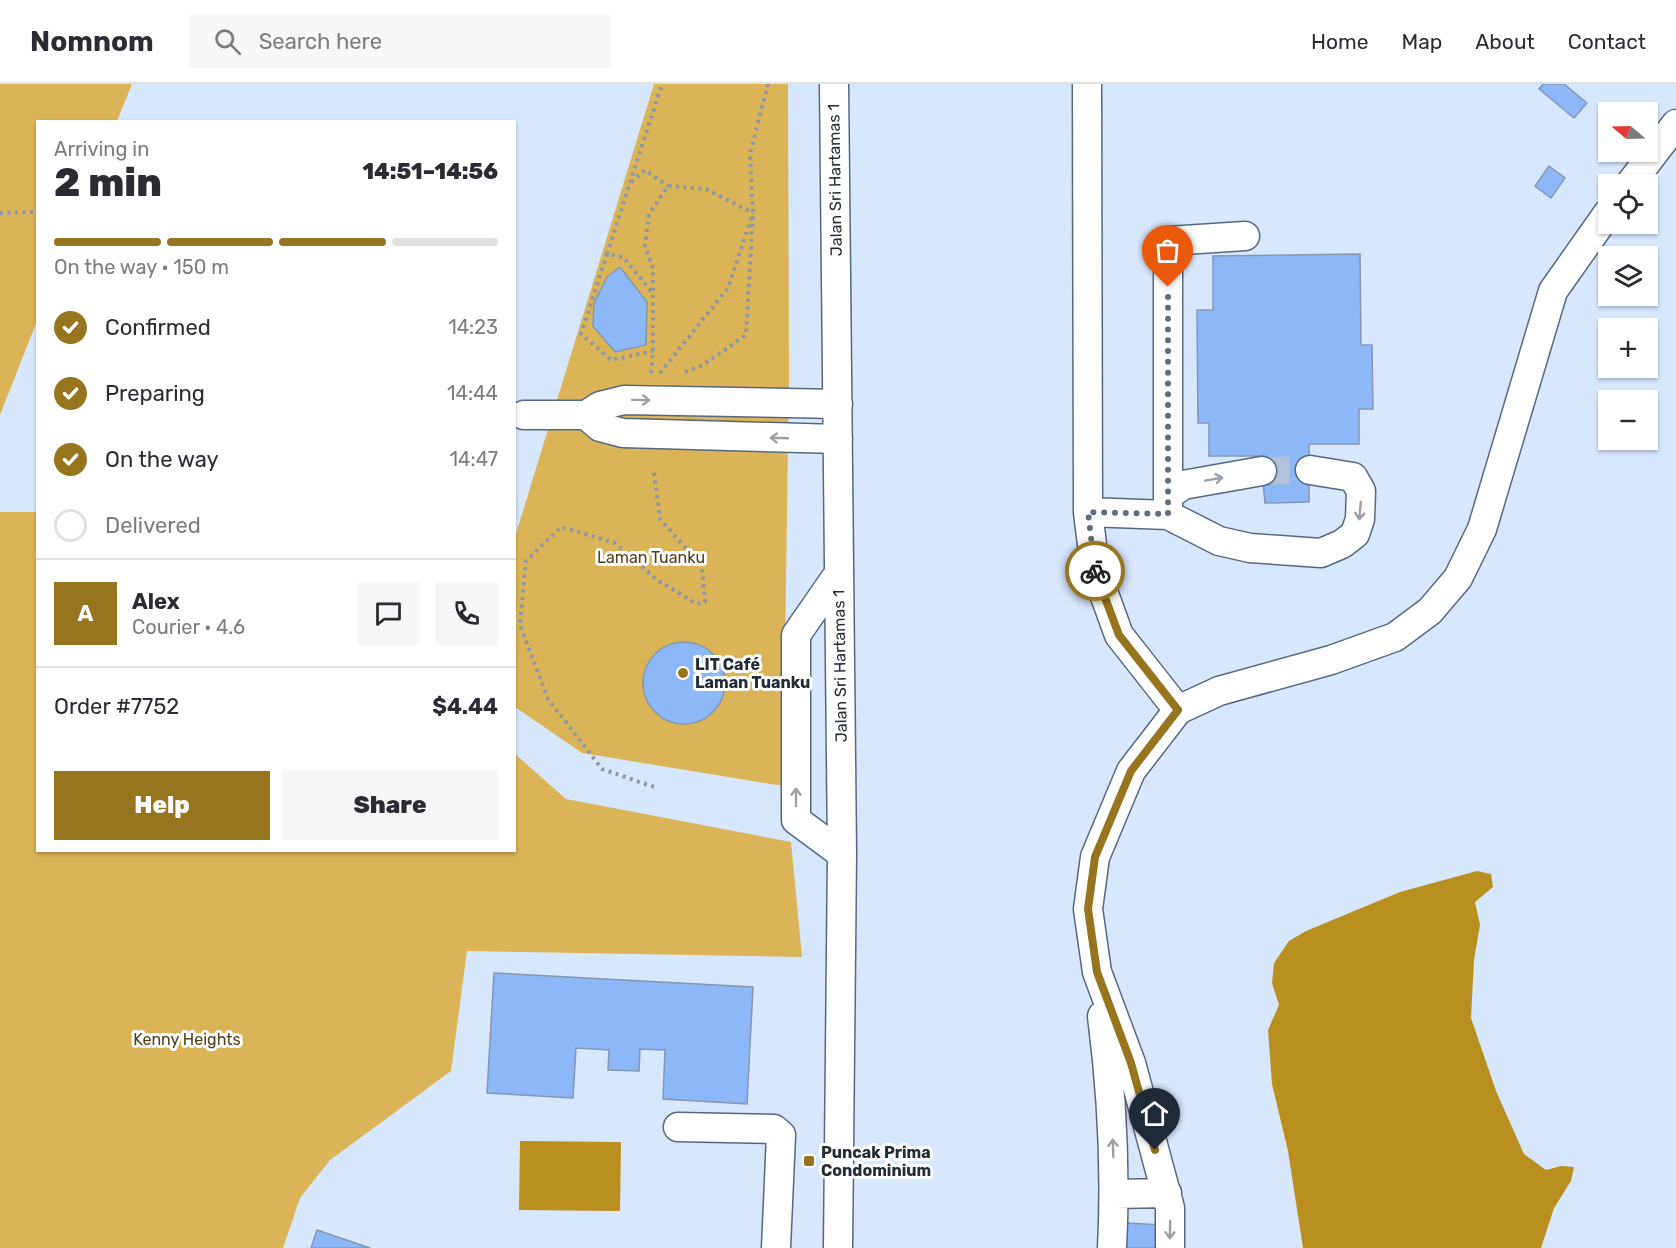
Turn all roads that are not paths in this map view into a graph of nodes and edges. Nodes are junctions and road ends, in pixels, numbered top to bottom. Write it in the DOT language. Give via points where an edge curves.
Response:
graph roads {
  1 [pos="834,84"];
  2 [pos="1087,84"];
  3 [pos="1676,124"];
  4 [pos="1638,174"];
  5 [pos="1598,227"];
  6 [pos="1245,236"];
  7 [pos="838,404"];
  8 [pos="524,415"];
  9 [pos="586,416"];
  10 [pos="838,439"];
  11 [pos="1310,470"];
  12 [pos="1262,471"];
  13 [pos="1169,505"];
  14 [pos="1088,512"];
  15 [pos="839,573"];
  16 [pos="1178,710"];
  17 [pos="842,854"];
  18 [pos="1097,972"];
  19 [pos="678,1127"];
  20 [pos="1167,1193"];
  21 [pos="1114,1194"];
  22 [pos="776,1248"];
  23 [pos="838,1248"];
  24 [pos="1112,1248"];
  25 [pos="1170,1248"];
  1 -- 7 [label="street, Jalan Sri Hartamas 1"];
  2 -- 14 [label="street"];
  3 -- 4 [label="street"];
  5 -- 16 [label="street" via="1553,291 1482,529 1458,578 1430,611 1395,637 1331,660 1219,690"];
  6 -- 13 [label="street" via="1168,241"];
  9 -- 7 [label="street, one-way" via="600,406 624,400"];
  7 -- 10 [label="street, Jalan Sri Hartamas 1"];
  8 -- 9 [label="street"];
  10 -- 9 [label="street, one-way" via="623,434 600,427"];
  10 -- 15 [label="street, Jalan Sri Hartamas 1"];
  11 -- 13 [label="street, one-way" via="1353,477 1361,491 1355,534 1321,553 1220,542"];
  13 -- 12 [label="street, one-way" via="1183,485"];
  13 -- 14 [label="street"];
  14 -- 16 [label="street" via="1095,569 1119,635"];
  15 -- 17 [label="street, Jalan Sri Hartamas 1"];
  17 -- 15 [label="street, one-way" via="796,820 796,635"];
  16 -- 18 [label="street" via="1131,771 1095,857 1088,909"];
  17 -- 23 [label="street, Jalan Sri Hartamas 1"];
  18 -- 20 [label="street" via="1131,1063"];
  21 -- 18 [label="street, one-way" via="1111,1091"];
  19 -- 22 [label="street" via="774,1129 781,1136"];
  20 -- 21 [label="street"];
  20 -- 25 [label="street, one-way"];
  21 -- 24 [label="street"];
}
